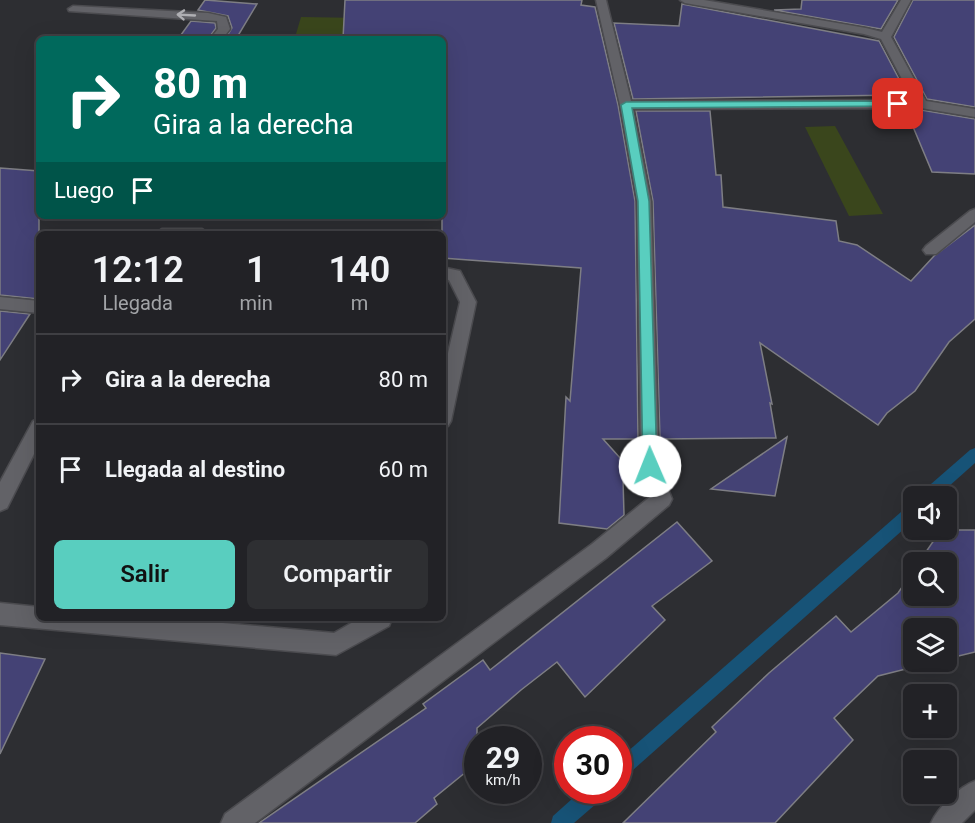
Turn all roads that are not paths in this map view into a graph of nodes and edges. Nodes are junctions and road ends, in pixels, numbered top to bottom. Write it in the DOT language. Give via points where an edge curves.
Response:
graph roads {
  1 [pos="601,0"];
  2 [pos="685,0"];
  3 [pos="906,0"];
  4 [pos="73,9"];
  5 [pos="218,36"];
  6 [pos="885,37"];
  7 [pos="921,104"];
  8 [pos="626,105"];
  9 [pos="975,113"];
  10 [pos="975,214"];
  11 [pos="931,250"];
  12 [pos="446,274"];
  13 [pos="0,303"];
  14 [pos="36,307"];
  15 [pos="446,403"];
  16 [pos="36,432"];
  17 [pos="0,502"];
  18 [pos="0,614"];
  19 [pos="36,618"];
  20 [pos="79,621"];
  21 [pos="376,621"];
  22 [pos="975,793"];
  23 [pos="234,823"];
  24 [pos="944,823"];
  1 -- 8 [label="street"];
  2 -- 6 [label="street"];
  3 -- 6 [label="street"];
  5 -- 4 [label="street, one-way" via="224,29 222,20 208,16"];
  6 -- 7 [label="street"];
  7 -- 8 [label="street"];
  7 -- 9 [label="street"];
  8 -- 23 [label="street" via="644,201 650,466 662,499 599,551"];
  10 -- 11 [label="street"];
  12 -- 15 [label="street" via="454,275 468,302"];
  13 -- 14 [label="street"];
  16 -- 17 [label="street"];
  18 -- 19 [label="street"];
  20 -- 21 [label="street" via="336,644"];
  22 -- 24 [label="street"];
}
